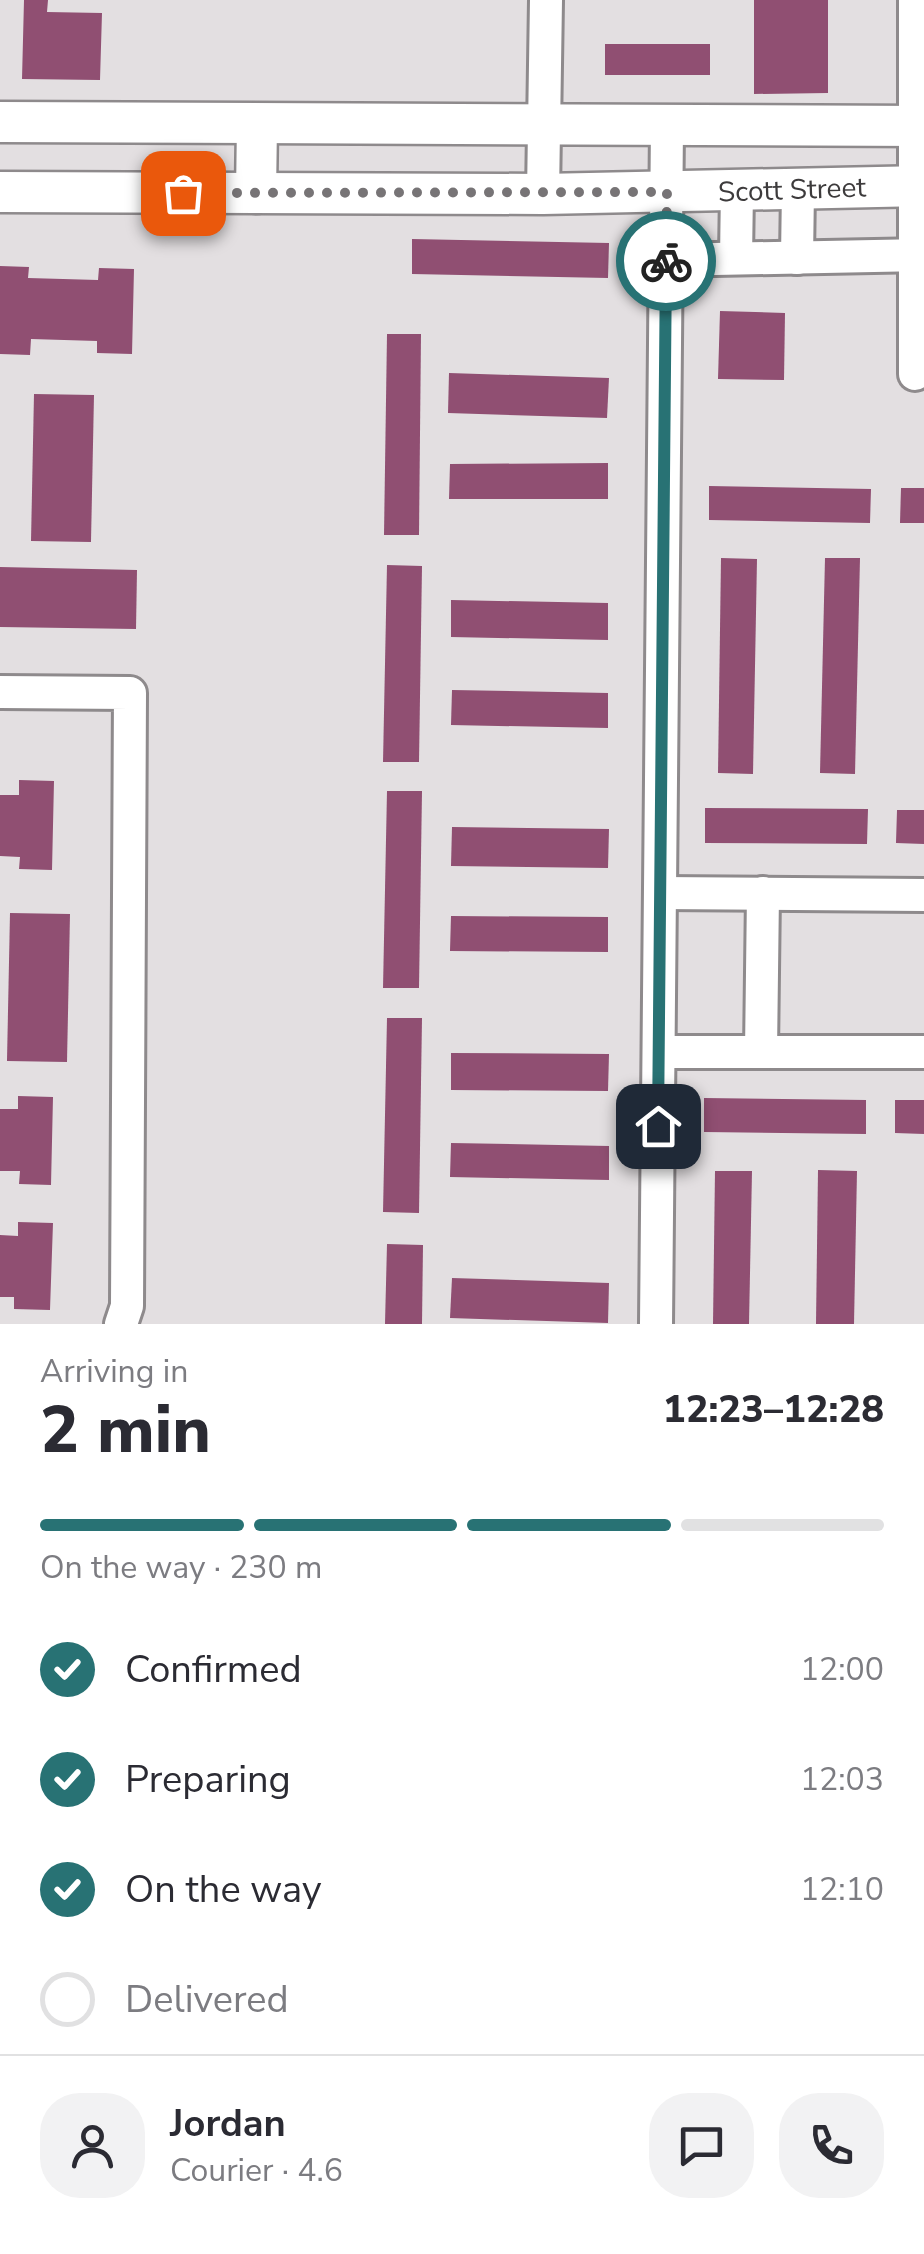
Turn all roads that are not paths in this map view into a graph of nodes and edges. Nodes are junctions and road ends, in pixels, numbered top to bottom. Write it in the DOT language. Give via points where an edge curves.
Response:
graph roads {
  1 [pos="546,0"];
  2 [pos="914,0"];
  3 [pos="0,122"];
  4 [pos="257,124"];
  5 [pos="546,126"];
  6 [pos="667,126"];
  7 [pos="920,126"];
  8 [pos="920,186"];
  9 [pos="798,189"];
  10 [pos="737,190"];
  11 [pos="0,192"];
  12 [pos="667,192"];
  13 [pos="256,193"];
  14 [pos="542,194"];
  15 [pos="920,256"];
  16 [pos="736,258"];
  17 [pos="796,258"];
  18 [pos="666,260"];
  19 [pos="915,374"];
  20 [pos="0,692"];
  21 [pos="660,893"];
  22 [pos="763,894"];
  23 [pos="924,894"];
  24 [pos="659,1052"];
  25 [pos="762,1052"];
  26 [pos="924,1052"];
  27 [pos="121,1324"];
  28 [pos="656,1324"];
  1 -- 5 [label="street"];
  2 -- 7 [label="street"];
  3 -- 4 [label="main road"];
  4 -- 5 [label="main road"];
  4 -- 13 [label="main road"];
  5 -- 6 [label="main road"];
  5 -- 14 [label="street"];
  6 -- 7 [label="main road"];
  6 -- 12 [label="street"];
  7 -- 8 [label="street"];
  8 -- 9 [label="main road, Scott Street"];
  8 -- 15 [label="street"];
  9 -- 10 [label="main road, Scott Street"];
  9 -- 17 [label="street"];
  10 -- 12 [label="main road, Scott Street"];
  10 -- 16 [label="street"];
  11 -- 13 [label="main road, Scott Street"];
  12 -- 14 [label="main road, Scott Street"];
  12 -- 18 [label="street"];
  13 -- 14 [label="main road, Scott Street"];
  15 -- 17 [label="street"];
  15 -- 19 [label="street"];
  16 -- 17 [label="street"];
  16 -- 18 [label="street"];
  18 -- 21 [label="street"];
  20 -- 27 [label="street" via="130,693 127,1306"];
  21 -- 22 [label="street"];
  21 -- 24 [label="street"];
  22 -- 23 [label="street"];
  22 -- 25 [label="street"];
  24 -- 25 [label="street"];
  24 -- 28 [label="street"];
  25 -- 26 [label="street"];
}
